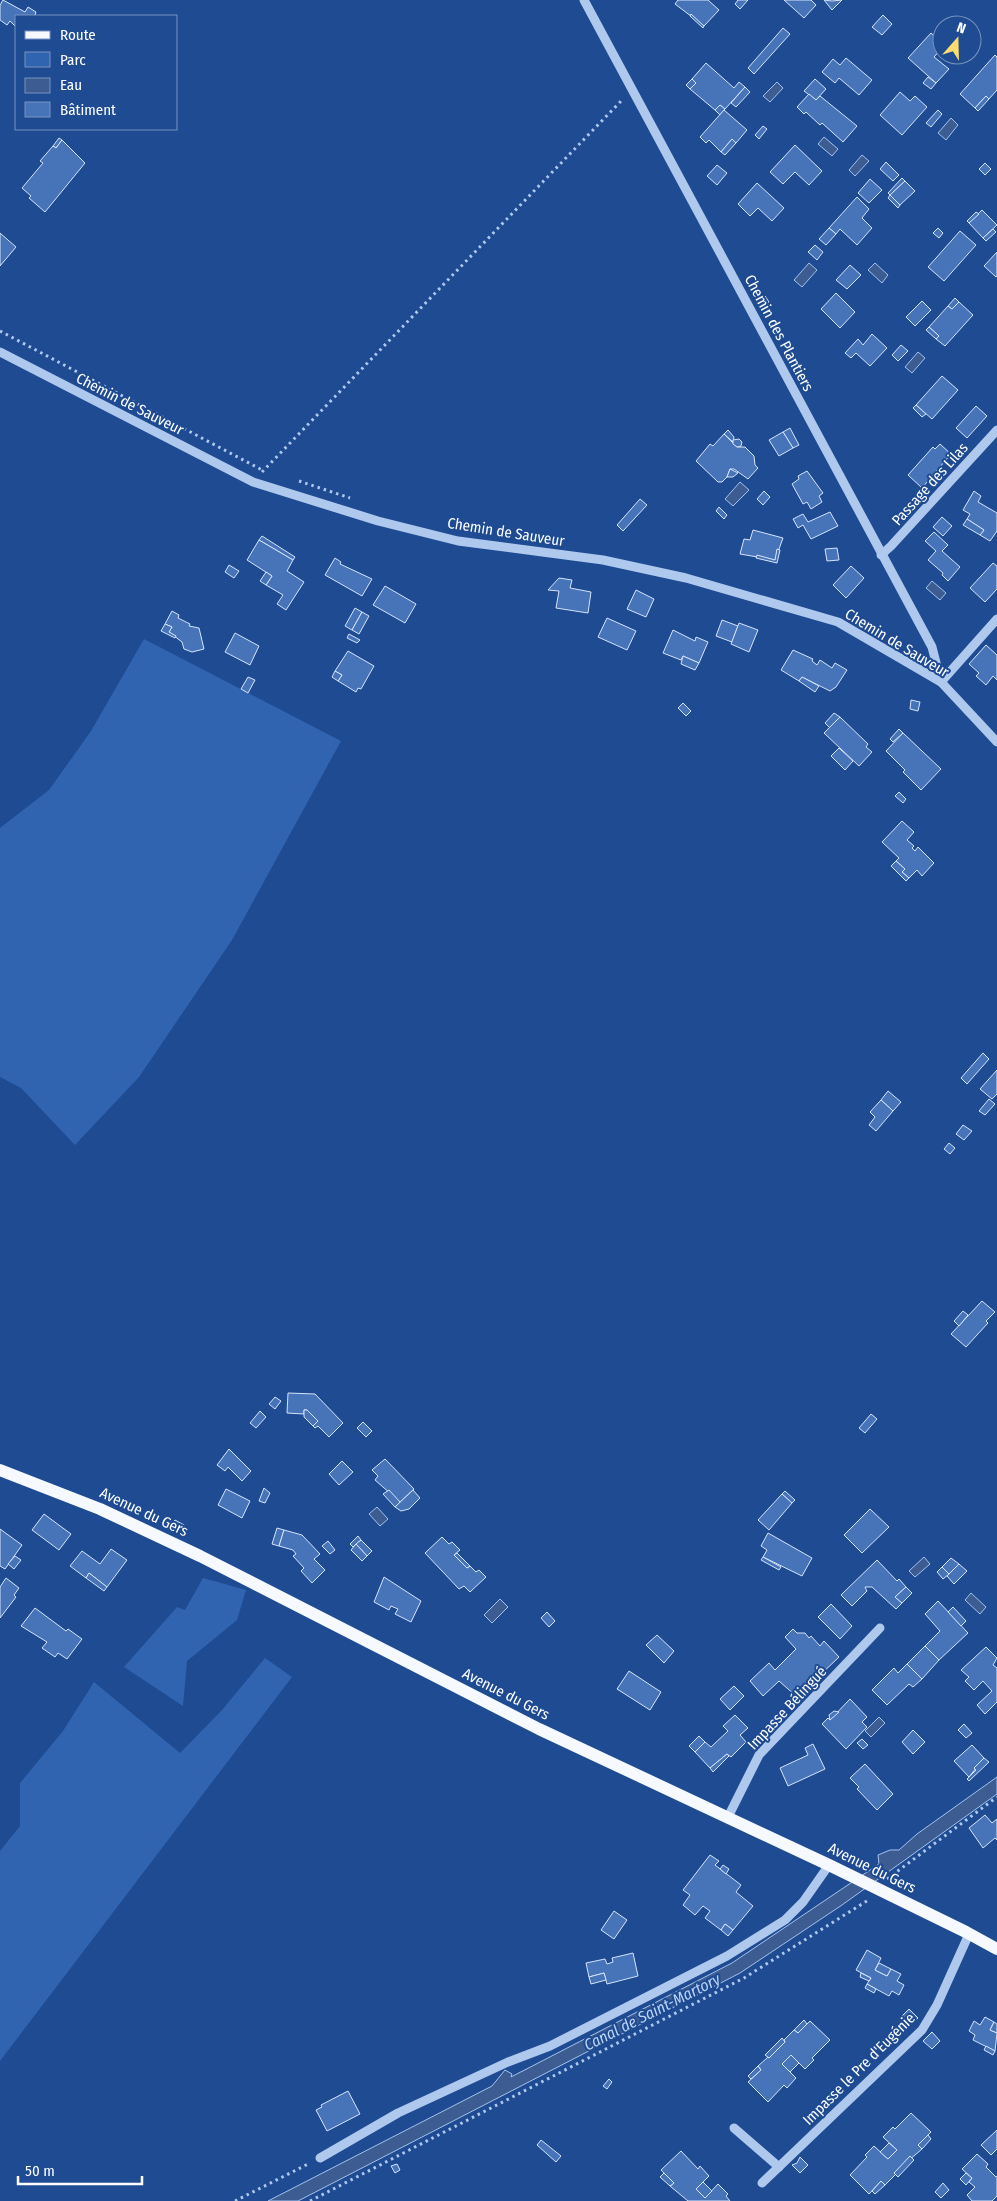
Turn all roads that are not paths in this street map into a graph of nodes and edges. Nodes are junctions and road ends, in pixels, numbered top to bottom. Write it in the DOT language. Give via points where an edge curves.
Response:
graph roads {
  1 [pos="584,0"];
  2 [pos="0,352"];
  3 [pos="997,430"];
  4 [pos="881,555"];
  5 [pos="997,619"];
  6 [pos="941,682"];
  7 [pos="997,742"];
  8 [pos="0,1470"];
  9 [pos="880,1628"];
  10 [pos="728,1817"];
  11 [pos="829,1865"];
  12 [pos="969,1934"];
  13 [pos="997,1949"];
  14 [pos="734,2128"];
  15 [pos="320,2158"];
  16 [pos="779,2167"];
  17 [pos="762,2183"];
  1 -- 4 [label="street, Chemin des Plantiers"];
  2 -- 6 [label="street, Chemin de Sauveur" via="253,482 378,521 458,541 603,560 715,586 838,622"];
  3 -- 4 [label="street, Passage des Lilas"];
  4 -- 6 [label="street, Chemin des Plantiers" via="932,647"];
  5 -- 6 [label="street"];
  6 -- 7 [label="street, Chemin de Sauveur"];
  8 -- 10 [label="main road, Avenue du Gers" via="100,1509 192,1552 539,1729"];
  9 -- 10 [label="street, Impasse Bélingué" via="759,1755"];
  10 -- 11 [label="main road, Avenue du Gers"];
  11 -- 12 [label="main road, Avenue du Gers"];
  11 -- 15 [label="street" via="803,1902 785,1920 727,1956 550,2046 398,2113"];
  12 -- 13 [label="main road, Avenue du Gers"];
  12 -- 16 [label="street, Impasse le Pre d'Eugénie" via="922,2030"];
  14 -- 16 [label="street"];
  16 -- 17 [label="street, Impasse le Pre d'Eugénie"];
}
